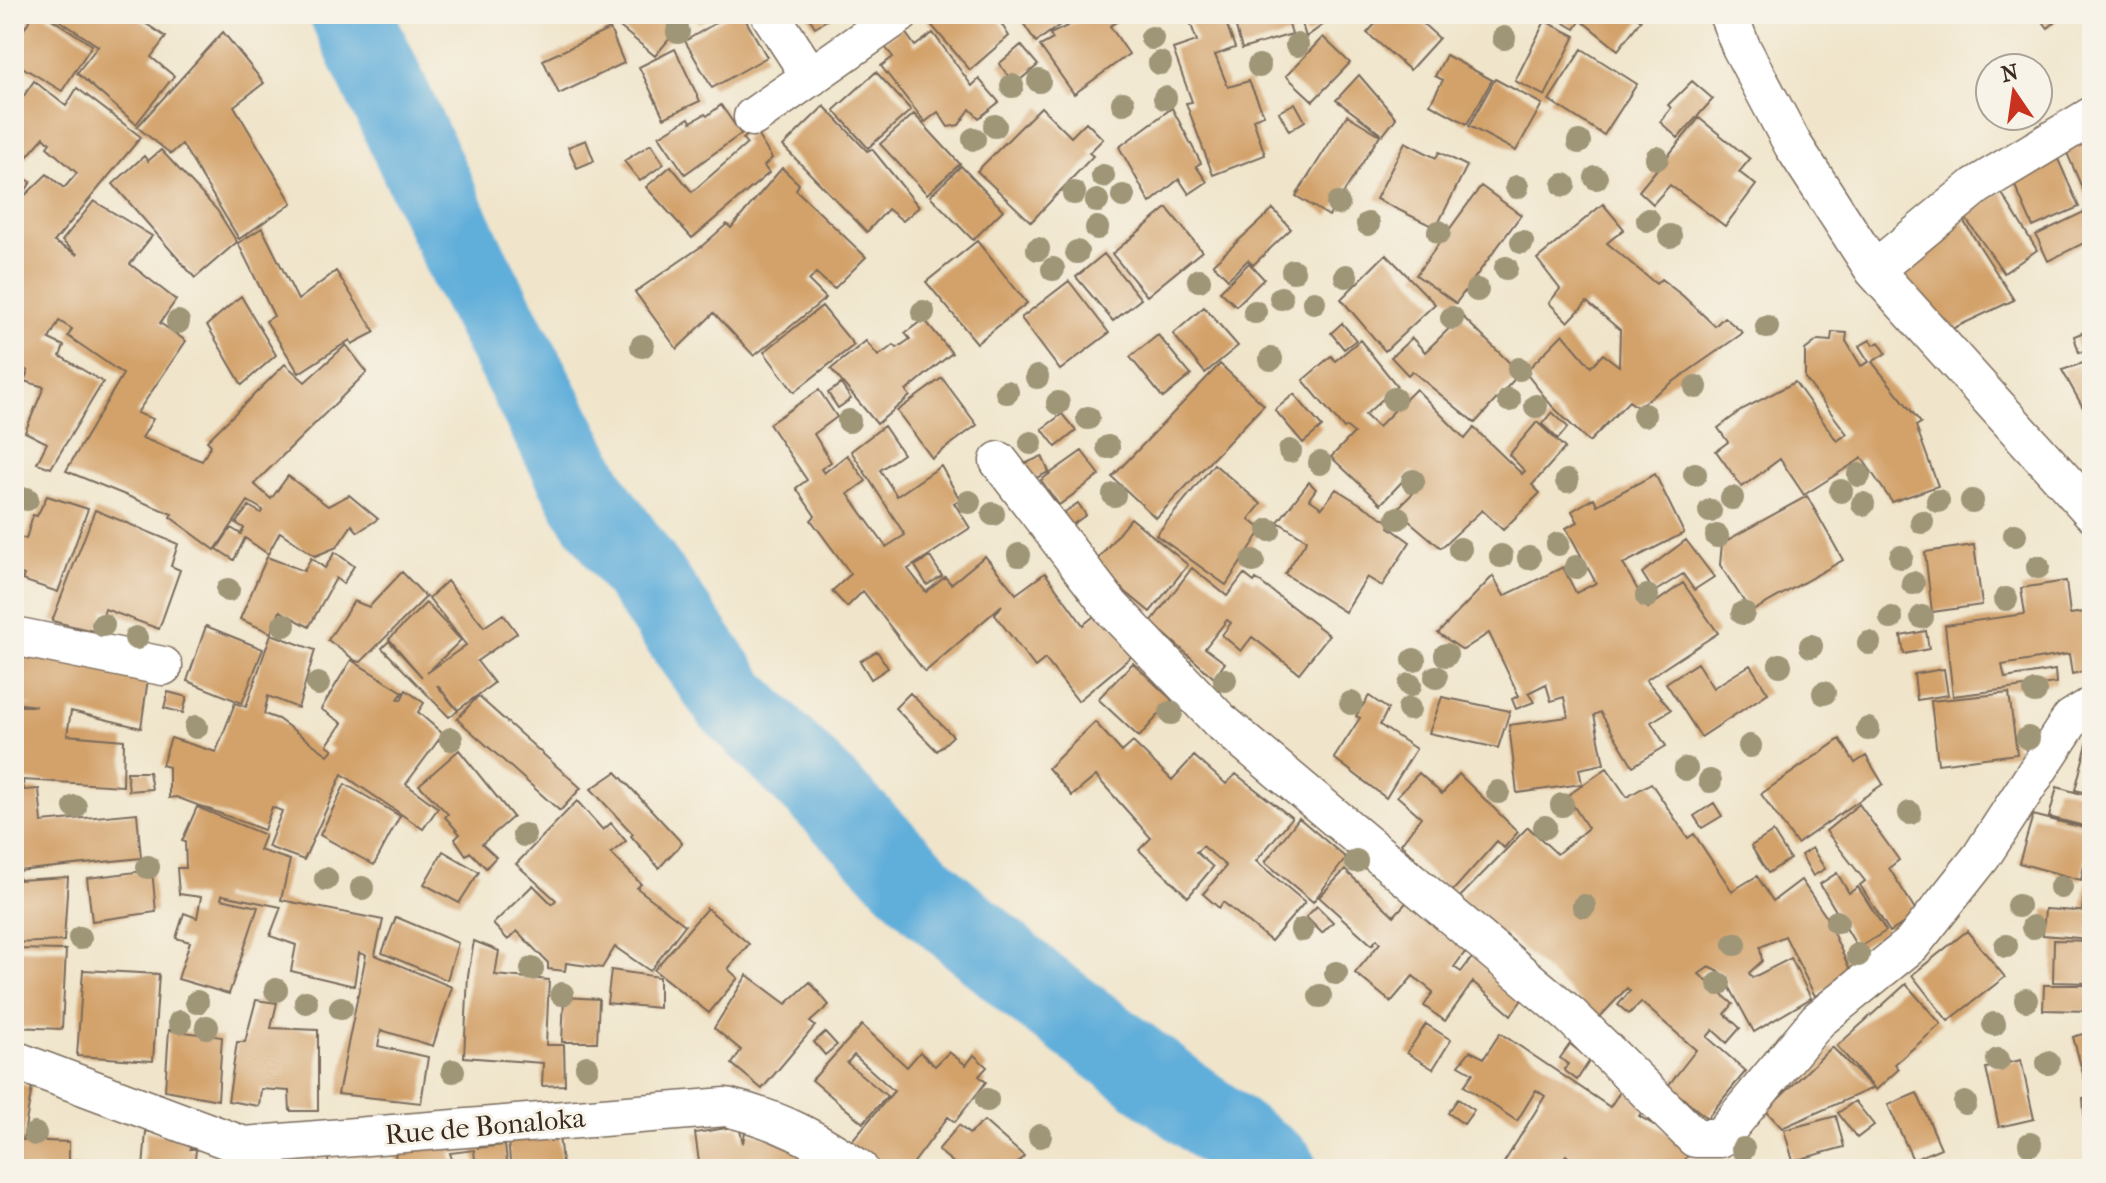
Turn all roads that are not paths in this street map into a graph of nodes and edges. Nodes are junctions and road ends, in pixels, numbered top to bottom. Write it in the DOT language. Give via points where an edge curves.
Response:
graph roads {
  1 [pos="770,14"];
  2 [pos="900,14"];
  3 [pos="1728,14"];
  4 [pos="811,77"];
  5 [pos="2092,116"];
  6 [pos="753,117"];
  7 [pos="1874,270"];
  8 [pos="999,461"];
  9 [pos="2092,512"];
  10 [pos="14,636"];
  11 [pos="163,666"];
  12 [pos="2092,706"];
  13 [pos="14,1060"];
  14 [pos="244,1157"];
  15 [pos="859,1169"];
  1 -- 4 [label="street"];
  2 -- 4 [label="street"];
  3 -- 7 [label="street" via="1793,145"];
  4 -- 6 [label="street"];
  5 -- 7 [label="street" via="1976,186"];
  7 -- 9 [label="street"];
  8 -- 12 [label="street" via="1111,607 1219,720 1570,1015 1695,1138 1720,1138 1818,1020 1912,944 1981,857 2071,719"];
  10 -- 11 [label="street"];
  13 -- 14 [label="street, Rue de Bonaloka"];
  14 -- 15 [label="street, Rue de Bonaloka" via="726,1107 772,1118 811,1136"];
}
